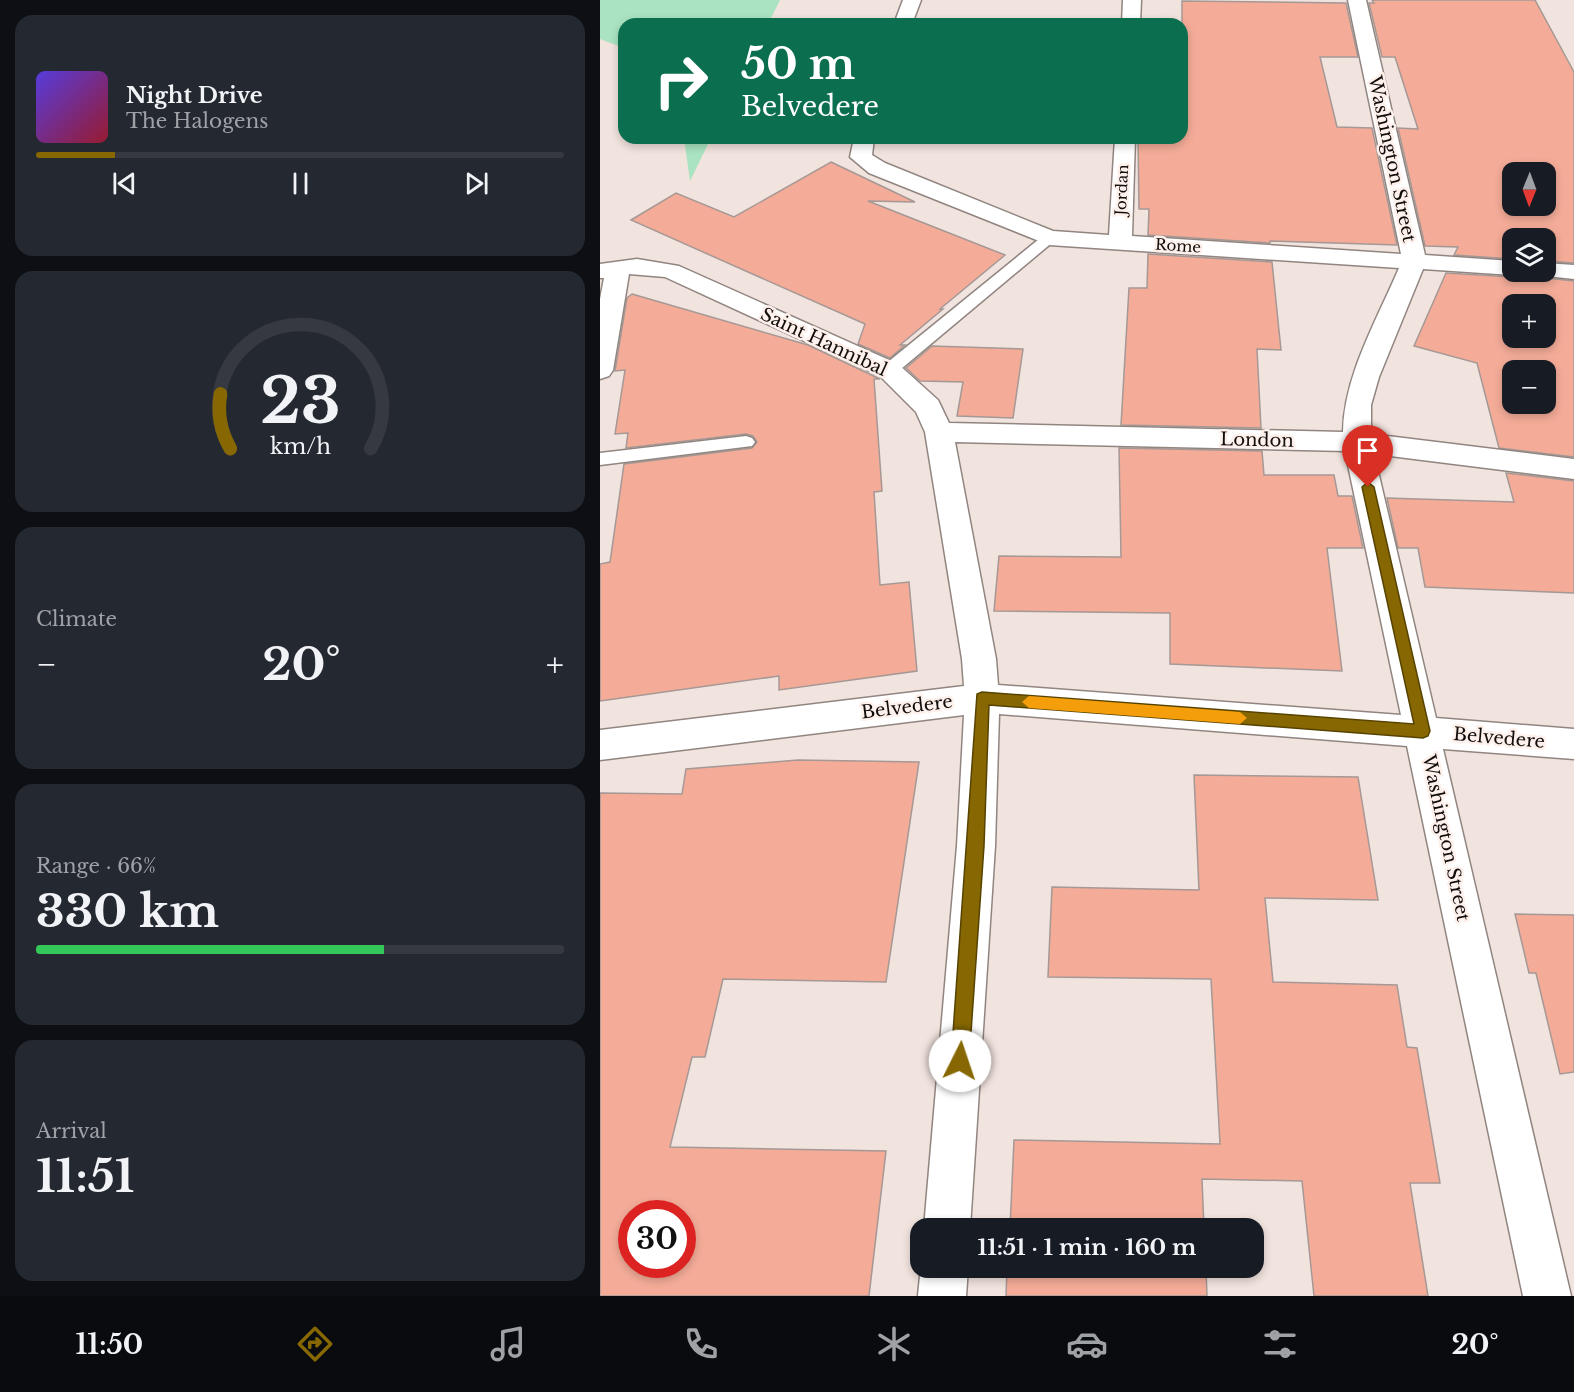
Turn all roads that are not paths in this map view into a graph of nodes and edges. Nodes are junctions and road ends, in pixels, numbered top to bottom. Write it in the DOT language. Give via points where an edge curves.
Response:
graph roads {
  1 [pos="912,0"];
  2 [pos="1132,0"];
  3 [pos="1357,0"];
  4 [pos="905,18"];
  5 [pos="1131,18"];
  6 [pos="1125,144"];
  7 [pos="862,147"];
  8 [pos="1049,238"];
  9 [pos="1120,243"];
  10 [pos="1414,261"];
  11 [pos="1502,267"];
  12 [pos="609,269"];
  13 [pos="1556,271"];
  14 [pos="1574,272"];
  15 [pos="600,370"];
  16 [pos="889,370"];
  17 [pos="939,432"];
  18 [pos="746,442"];
  19 [pos="1358,442"];
  20 [pos="600,459"];
  21 [pos="1574,469"];
  22 [pos="982,698"];
  23 [pos="1423,731"];
  24 [pos="1574,744"];
  25 [pos="600,745"];
  26 [pos="948,1218"];
  27 [pos="944,1278"];
  28 [pos="942,1296"];
  29 [pos="1547,1296"];
  1 -- 4 [label="street"];
  2 -- 5 [label="street"];
  3 -- 10 [label="street, Washington Street"];
  6 -- 9 [label="street, Jordan"];
  7 -- 8 [label="street, Rome" via="877,168"];
  8 -- 9 [label="street, Rome"];
  8 -- 16 [label="lane"];
  9 -- 10 [label="street, Rome"];
  10 -- 11 [label="street, Rome"];
  10 -- 19 [label="street, Washington Street" via="1357,405"];
  12 -- 15 [label="street"];
  12 -- 16 [label="street, Saint Hannibal" via="637,266 671,271"];
  13 -- 14 [label="street"];
  16 -- 17 [label="street, Saint Hannibal" via="928,407"];
  17 -- 19 [label="street, London"];
  17 -- 22 [label="street, Saint Hannibal" via="979,659"];
  18 -- 20 [label="lane"];
  19 -- 21 [label="street, London"];
  19 -- 23 [label="street, Washington Street"];
  22 -- 23 [label="street, Belvedere"];
  22 -- 25 [label="street, Belvedere"];
  22 -- 26 [label="street, Saint Hannibal" via="976,846"];
  23 -- 24 [label="street, Belvedere"];
  23 -- 29 [label="street, Washington Street"];
  27 -- 28 [label="street"];
}
